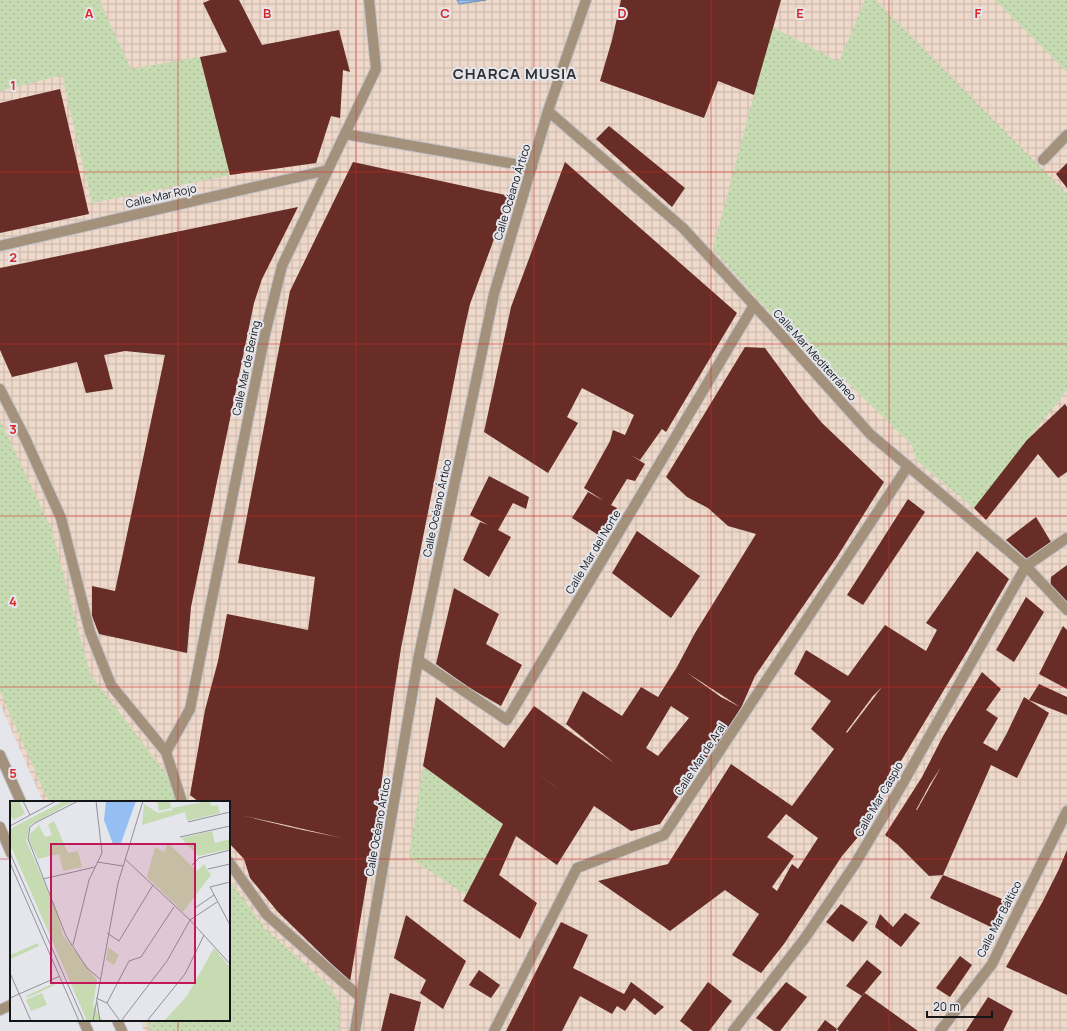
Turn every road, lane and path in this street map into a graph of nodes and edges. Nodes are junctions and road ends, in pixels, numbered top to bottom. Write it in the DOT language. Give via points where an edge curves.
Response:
graph roads {
  1 [pos="369,0"];
  2 [pos="586,0"];
  3 [pos="548,111"];
  4 [pos="345,134"];
  5 [pos="1067,135"];
  6 [pos="1043,160"];
  7 [pos="532,167"];
  8 [pos="328,170"];
  9 [pos="0,246"];
  10 [pos="754,305"];
  11 [pos="0,389"];
  12 [pos="908,466"];
  13 [pos="1067,538"];
  14 [pos="1026,566"];
  15 [pos="1067,610"];
  16 [pos="418,660"];
  17 [pos="166,752"];
  18 [pos="0,755"];
  19 [pos="20,801"];
  20 [pos="182,801"];
  21 [pos="1067,811"];
  22 [pos="0,827"];
  23 [pos="10,851"];
  24 [pos="230,863"];
  25 [pos="360,997"];
  26 [pos="10,1005"];
  27 [pos="0,1010"];
  28 [pos="83,1021"];
  29 [pos="117,1021"];
  30 [pos="88,1031"];
  31 [pos="122,1031"];
  32 [pos="354,1031"];
  33 [pos="494,1031"];
  34 [pos="733,1031"];
  35 [pos="940,1031"];
  1 -- 4 [label="street, Calle Mar de Bering" via="376,69"];
  2 -- 3 [label="street, Calle Océano Ártico"];
  3 -- 7 [label="street, Calle Océano Ártico"];
  3 -- 10 [label="street, Calle Mar Mediterráneo" via="683,228"];
  4 -- 7 [label="street"];
  4 -- 8 [label="street, Calle Mar de Bering"];
  5 -- 6 [label="street"];
  7 -- 16 [label="street, Calle Océano Ártico" via="494,294"];
  8 -- 9 [label="street, Calle Mar Rojo"];
  8 -- 17 [label="street, Calle Mar de Bering" via="282,266 265,334 190,709"];
  10 -- 12 [label="street, Calle Mar Mediterráneo" via="870,434"];
  10 -- 16 [label="street, Calle Mar del Norte" via="507,720"];
  11 -- 17 [label="street" via="61,518 90,632 111,685"];
  12 -- 14 [label="street, Calle Mar Mediterráneo"];
  12 -- 33 [label="street, Calle Mar de Aral" via="664,835 577,868"];
  13 -- 14 [label="street"];
  14 -- 15 [label="street, Calle Mar Mediterráneo"];
  14 -- 34 [label="street, Calle Mar Caspio" via="855,864 804,938"];
  16 -- 25 [label="street, Calle Océano Ártico"];
  17 -- 20 [label="street"];
  18 -- 19 [label="street"];
  21 -- 35 [label="street, Calle Mar Báltico" via="992,964"];
  22 -- 23 [label="street"];
  24 -- 25 [label="street" via="267,915"];
  25 -- 32 [label="street, Calle Océano Ártico"];
  26 -- 27 [label="street"];
  28 -- 30 [label="street"];
  29 -- 31 [label="street"];
}
